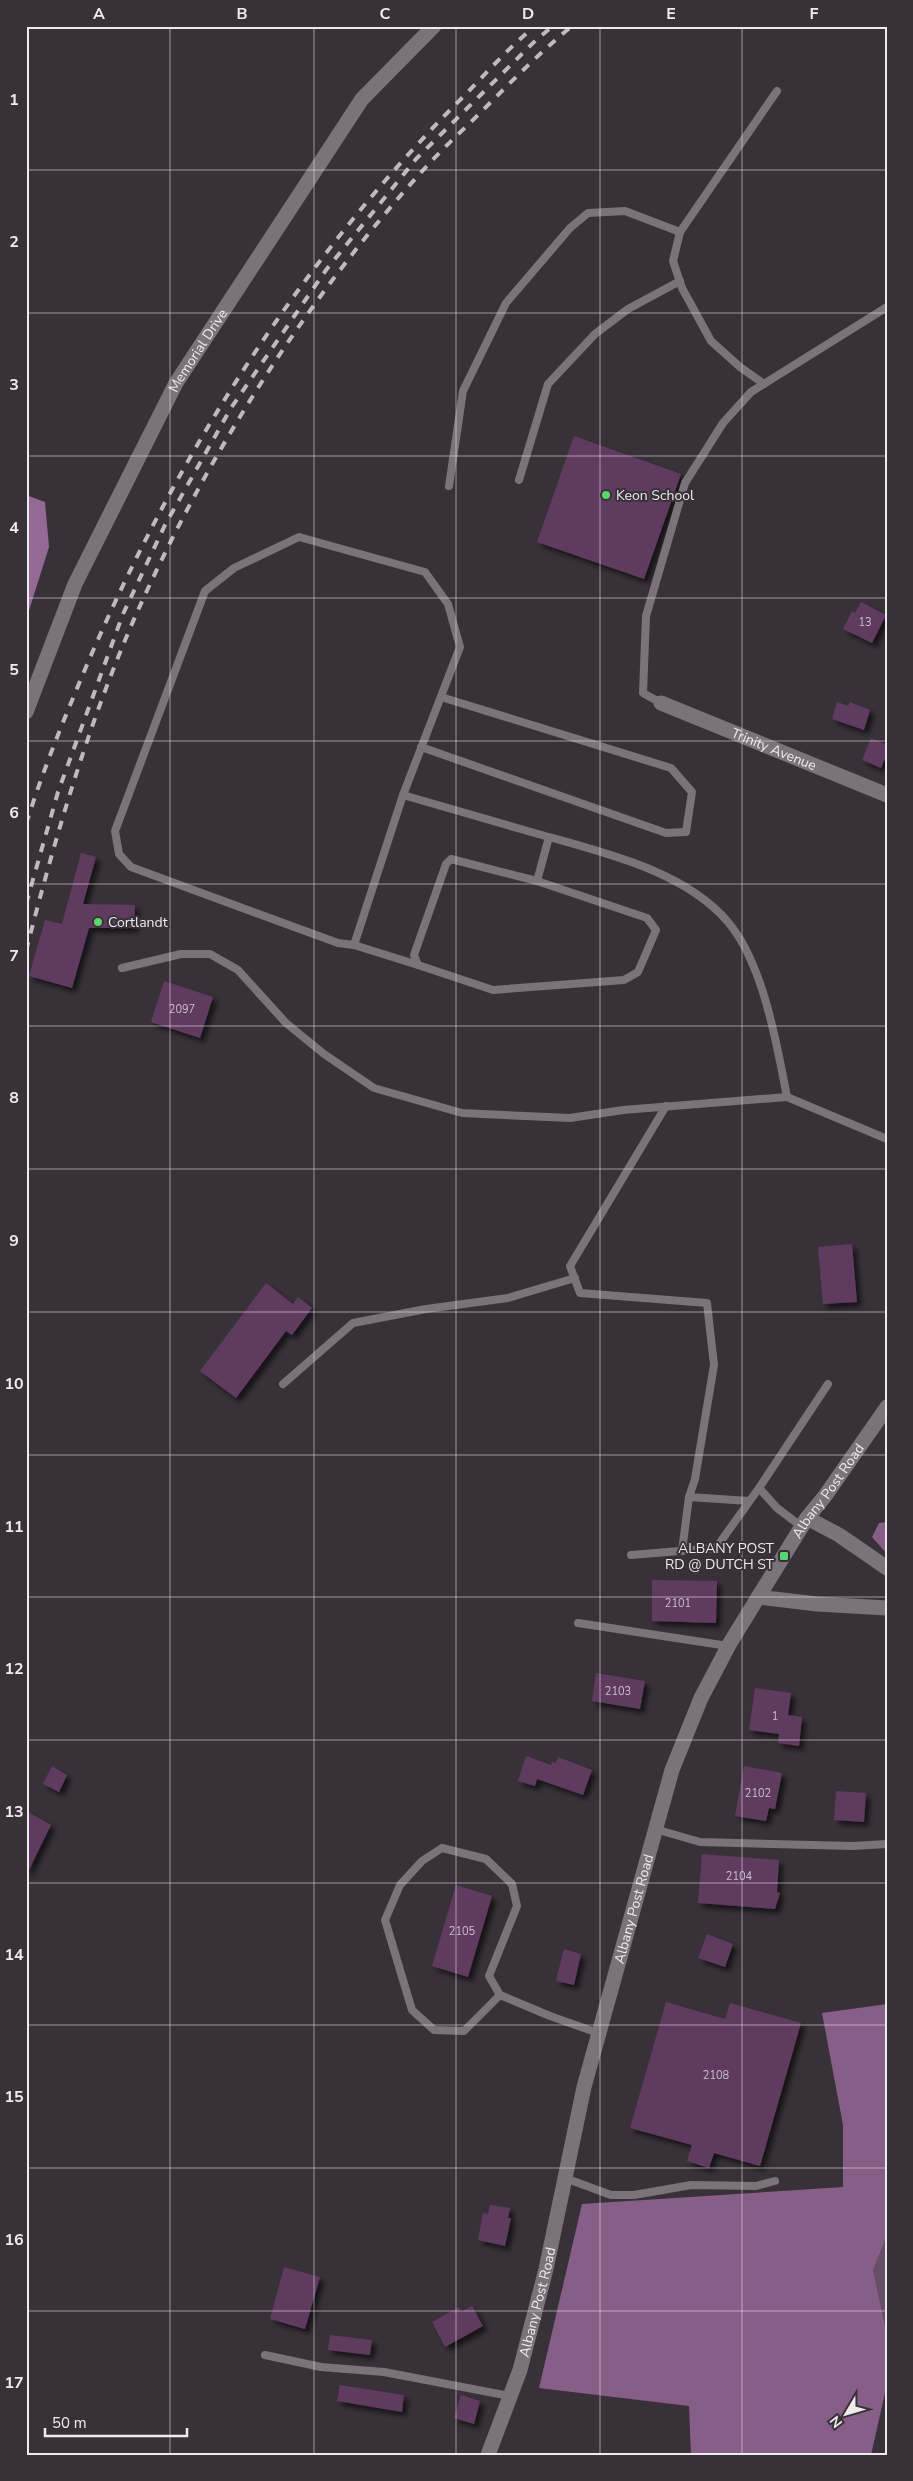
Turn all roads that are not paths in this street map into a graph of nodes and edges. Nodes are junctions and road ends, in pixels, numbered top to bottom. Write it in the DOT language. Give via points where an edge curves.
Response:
graph roads {
  1 [pos="434,26"];
  2 [pos="777,91"];
  3 [pos="680,232"];
  4 [pos="680,281"];
  5 [pos="887,307"];
  6 [pos="764,384"];
  7 [pos="519,480"];
  8 [pos="449,486"];
  9 [pos="441,697"];
  10 [pos="661,703"];
  11 [pos="26,712"];
  12 [pos="422,747"];
  13 [pos="403,795"];
  14 [pos="887,795"];
  15 [pos="549,837"];
  16 [pos="536,882"];
  17 [pos="354,944"];
  18 [pos="418,965"];
  19 [pos="122,968"];
  20 [pos="787,1097"];
  21 [pos="666,1106"];
  22 [pos="887,1139"];
  23 [pos="575,1278"];
  24 [pos="283,1384"];
  25 [pos="828,1384"];
  26 [pos="887,1407"];
  27 [pos="759,1488"];
  28 [pos="689,1497"];
  29 [pos="749,1501"];
  30 [pos="804,1523"];
  31 [pos="682,1551"];
  32 [pos="631,1555"];
  33 [pos="887,1568"];
  34 [pos="758,1597"];
  35 [pos="887,1608"];
  36 [pos="578,1623"];
  37 [pos="728,1646"];
  38 [pos="655,1829"];
  39 [pos="887,1844"];
  40 [pos="500,1994"];
  41 [pos="598,2033"];
  42 [pos="565,2178"];
  43 [pos="775,2181"];
  44 [pos="265,2355"];
  45 [pos="510,2396"];
  46 [pos="488,2455"];
  1 -- 11 [label="street, Memorial Drive" via="362,99 176,383 75,584"];
  2 -- 3 [label="lane"];
  3 -- 4 [label="lane" via="673,261"];
  3 -- 8 [label="lane" via="625,211 588,214 570,228 506,303 463,391"];
  4 -- 6 [label="lane" via="711,341"];
  4 -- 7 [label="lane" via="628,309 595,334 548,384"];
  5 -- 6 [label="lane"];
  6 -- 10 [label="lane" via="751,392 723,423 685,483 646,616 643,693"];
  9 -- 12 [label="lane"];
  9 -- 12 [label="lane" via="671,768 692,792 686,832 666,833"];
  9 -- 17 [label="lane" via="460,647 448,604 425,572 299,537 234,568 205,590 115,831 119,854 131,867 338,943"];
  10 -- 14 [label="street, Trinity Avenue"];
  12 -- 13 [label="lane"];
  13 -- 15 [label="lane"];
  13 -- 17 [label="lane"];
  15 -- 16 [label="lane"];
  15 -- 20 [label="lane" via="621,858 692,890 729,922 754,966 777,1043"];
  16 -- 18 [label="lane" via="451,859 446,864 414,955"];
  16 -- 18 [label="lane" via="646,918 656,930 638,972 624,980 493,990"];
  17 -- 18 [label="lane"];
  19 -- 21 [label="lane" via="181,954 210,954 238,970 286,1023 374,1088 462,1113 570,1118"];
  20 -- 21 [label="lane"];
  20 -- 22 [label="lane"];
  21 -- 23 [label="lane" via="570,1266"];
  23 -- 24 [label="lane" via="508,1298 353,1323"];
  23 -- 28 [label="lane" via="580,1293 707,1303 714,1365 695,1479"];
  25 -- 27 [label="lane"];
  26 -- 30 [label="street, Albany Post Road"];
  27 -- 29 [label="lane"];
  27 -- 30 [label="lane" via="777,1508"];
  28 -- 29 [label="lane"];
  28 -- 31 [label="lane"];
  29 -- 31 [label="lane" via="716,1548"];
  30 -- 33 [label="street" via="838,1536"];
  30 -- 34 [label="street, Albany Post Road"];
  31 -- 32 [label="lane"];
  34 -- 35 [label="street"];
  34 -- 37 [label="street, Albany Post Road"];
  36 -- 37 [label="lane"];
  37 -- 38 [label="street, Albany Post Road" via="701,1698 672,1770"];
  38 -- 39 [label="lane" via="700,1842"];
  38 -- 41 [label="street, Albany Post Road"];
  40 -- 40 [label="lane" via="489,1976 517,1906 512,1884 486,1859 442,1848 422,1861 400,1885 385,1920 412,2010 434,2030 464,2031"];
  40 -- 41 [label="lane"];
  41 -- 42 [label="street, Albany Post Road"];
  42 -- 43 [label="lane" via="612,2195 691,2185 756,2186"];
  42 -- 45 [label="street, Albany Post Road" via="546,2269 520,2370"];
  44 -- 45 [label="lane" via="321,2367 384,2372"];
  45 -- 46 [label="street, Albany Post Road"];
}
